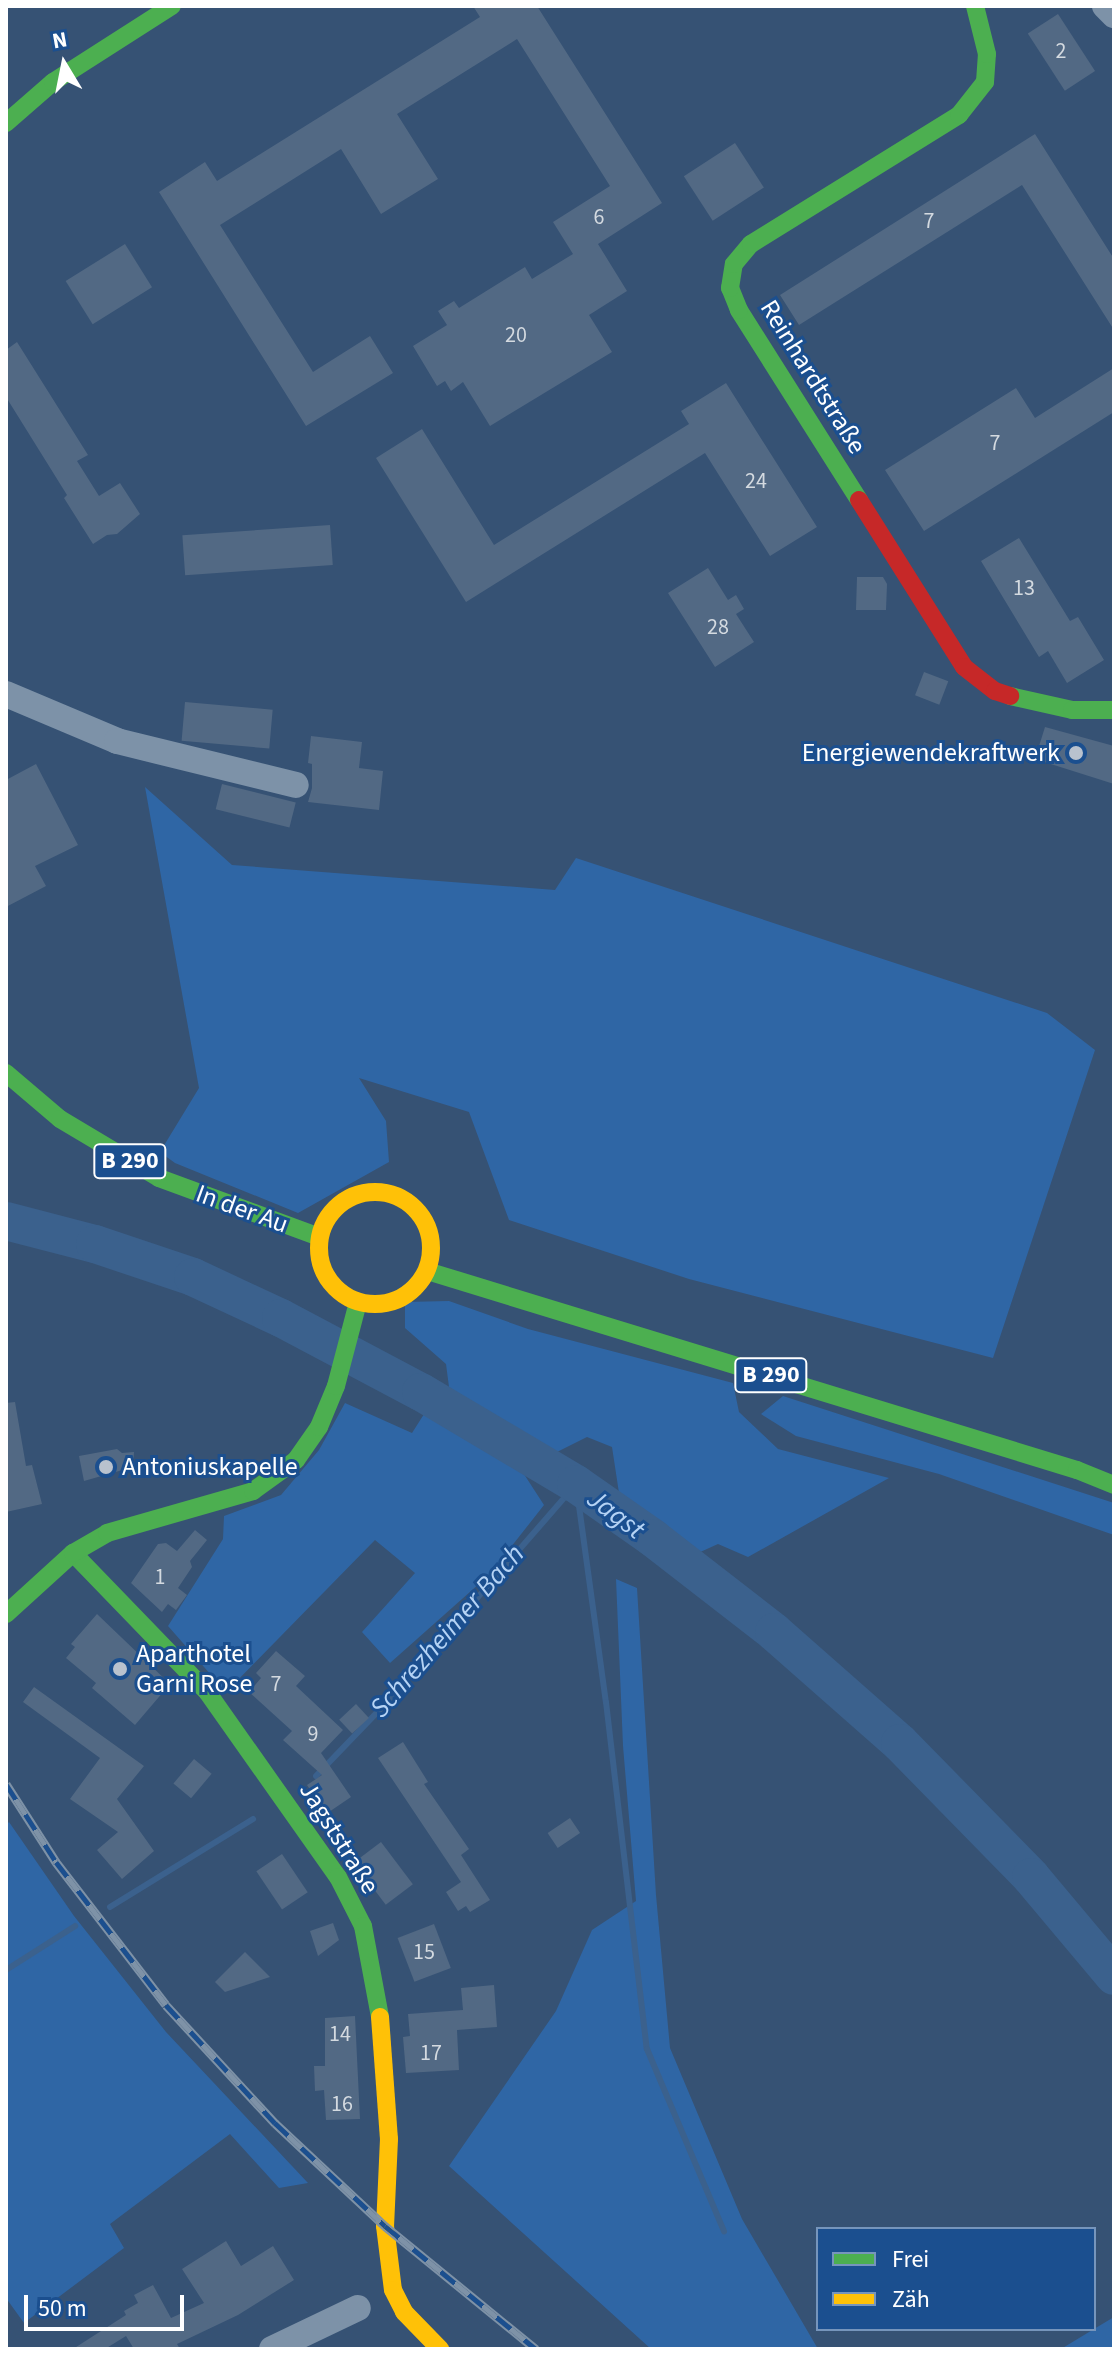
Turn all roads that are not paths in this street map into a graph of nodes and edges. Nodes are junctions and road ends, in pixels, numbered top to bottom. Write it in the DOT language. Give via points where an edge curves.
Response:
graph roads {
  1 [pos="172,6"];
  2 [pos="975,6"];
  3 [pos="1105,6"];
  4 [pos="1114,15"];
  5 [pos="6,123"];
  6 [pos="6,694"];
  7 [pos="1114,710"];
  8 [pos="296,785"];
  9 [pos="6,1073"];
  10 [pos="319,1237"];
  11 [pos="427,1271"];
  12 [pos="358,1302"];
  13 [pos="1114,1485"];
  14 [pos="73,1553"];
  15 [pos="6,1614"];
  16 [pos="358,2308"];
  17 [pos="272,2349"];
  18 [pos="440,2349"];
  1 -- 5 [label="main road" via="53,82"];
  2 -- 7 [label="main road, Reinhardtstraße" via="987,54 985,82 959,115 751,244 734,264 730,288 964,667 995,691 1036,704"];
  3 -- 4 [label="street"];
  6 -- 8 [label="street" via="117,741"];
  9 -- 10 [label="main road, In der Au / B 290" via="60,1119 159,1178"];
  10 -- 11 [label="main road" via="326,1220 355,1195 393,1195 409,1203 426,1225 432,1253"];
  10 -- 12 [label="main road" via="323,1270 337,1289"];
  11 -- 12 [label="main road" via="406,1296 383,1304"];
  11 -- 13 [label="main road, B 290"];
  12 -- 14 [label="main road" via="336,1386 319,1427 296,1460 253,1491 107,1533"];
  14 -- 15 [label="main road"];
  14 -- 18 [label="main road, Jagststraße" via="208,1693 338,1877 363,1926 382,2031 389,2139 385,2226 393,2290 404,2312"];
  16 -- 17 [label="street"];
}
